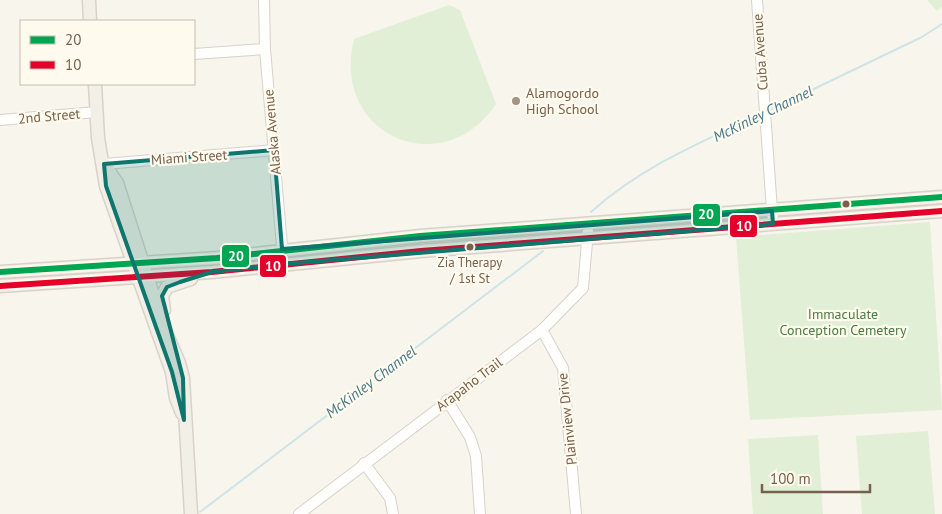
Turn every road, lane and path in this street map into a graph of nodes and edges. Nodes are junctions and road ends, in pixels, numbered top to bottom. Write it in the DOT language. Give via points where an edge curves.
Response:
graph roads {
  1 [pos="89,0"];
  2 [pos="264,0"];
  3 [pos="757,0"];
  4 [pos="90,20"];
  5 [pos="266,48"];
  6 [pos="195,54"];
  7 [pos="95,85"];
  8 [pos="97,112"];
  9 [pos="0,120"];
  10 [pos="274,150"];
  11 [pos="104,164"];
  12 [pos="942,197"];
  13 [pos="772,211"];
  14 [pos="942,211"];
  15 [pos="678,217"];
  16 [pos="587,224"];
  17 [pos="773,224"];
  18 [pos="678,232"];
  19 [pos="589,239"];
  20 [pos="282,249"];
  21 [pos="138,263"];
  22 [pos="284,264"];
  23 [pos="0,272"];
  24 [pos="212,272"];
  25 [pos="143,277"];
  26 [pos="0,286"];
  27 [pos="542,330"];
  28 [pos="179,363"];
  29 [pos="447,400"];
  30 [pos="184,420"];
  31 [pos="364,463"];
  32 [pos="191,514"];
  33 [pos="299,514"];
  34 [pos="393,514"];
  35 [pos="480,514"];
  36 [pos="576,514"];
  1 -- 4 [label="main road"];
  2 -- 5 [label="street, Alaska Avenue"];
  3 -- 13 [label="street, Cuba Avenue"];
  5 -- 6 [label="street"];
  5 -- 10 [label="street, Alaska Avenue"];
  7 -- 8 [label="main road"];
  8 -- 9 [label="street, 2nd Street"];
  8 -- 11 [label="main road"];
  10 -- 11 [label="street, Miami Street"];
  10 -- 20 [label="street, Alaska Avenue"];
  11 -- 21 [label="main road" via="106,186"];
  12 -- 13 [label="main road"];
  13 -- 15 [label="main road"];
  13 -- 17 [label="street, Cuba Avenue"];
  14 -- 17 [label="main road"];
  15 -- 16 [label="main road"];
  15 -- 18 [label="street"];
  16 -- 19 [label="street, Arapaho Trail"];
  16 -- 20 [label="main road"];
  17 -- 18 [label="main road"];
  18 -- 19 [label="main road"];
  19 -- 22 [label="main road" via="421,250"];
  19 -- 27 [label="street, Arapaho Trail" via="583,288"];
  20 -- 21 [label="main road" via="217,258"];
  20 -- 22 [label="street, Alaska Avenue"];
  21 -- 23 [label="main road"];
  21 -- 25 [label="main road"];
  22 -- 24 [label="main road"];
  24 -- 25 [label="main road"];
  24 -- 28 [label="main road" via="167,287 162,296"];
  25 -- 26 [label="main road"];
  25 -- 28 [label="main road"];
  25 -- 30 [label="main road"];
  27 -- 29 [label="street, Arapaho Trail"];
  27 -- 36 [label="street, Plainview Drive" via="563,368"];
  28 -- 30 [label="main road" via="185,398"];
  29 -- 31 [label="street, Arapaho Trail"];
  29 -- 35 [label="street" via="470,437 476,456"];
  30 -- 32 [label="main road"];
  31 -- 33 [label="street, Arapaho Trail"];
  31 -- 34 [label="street" via="390,498"];
}
